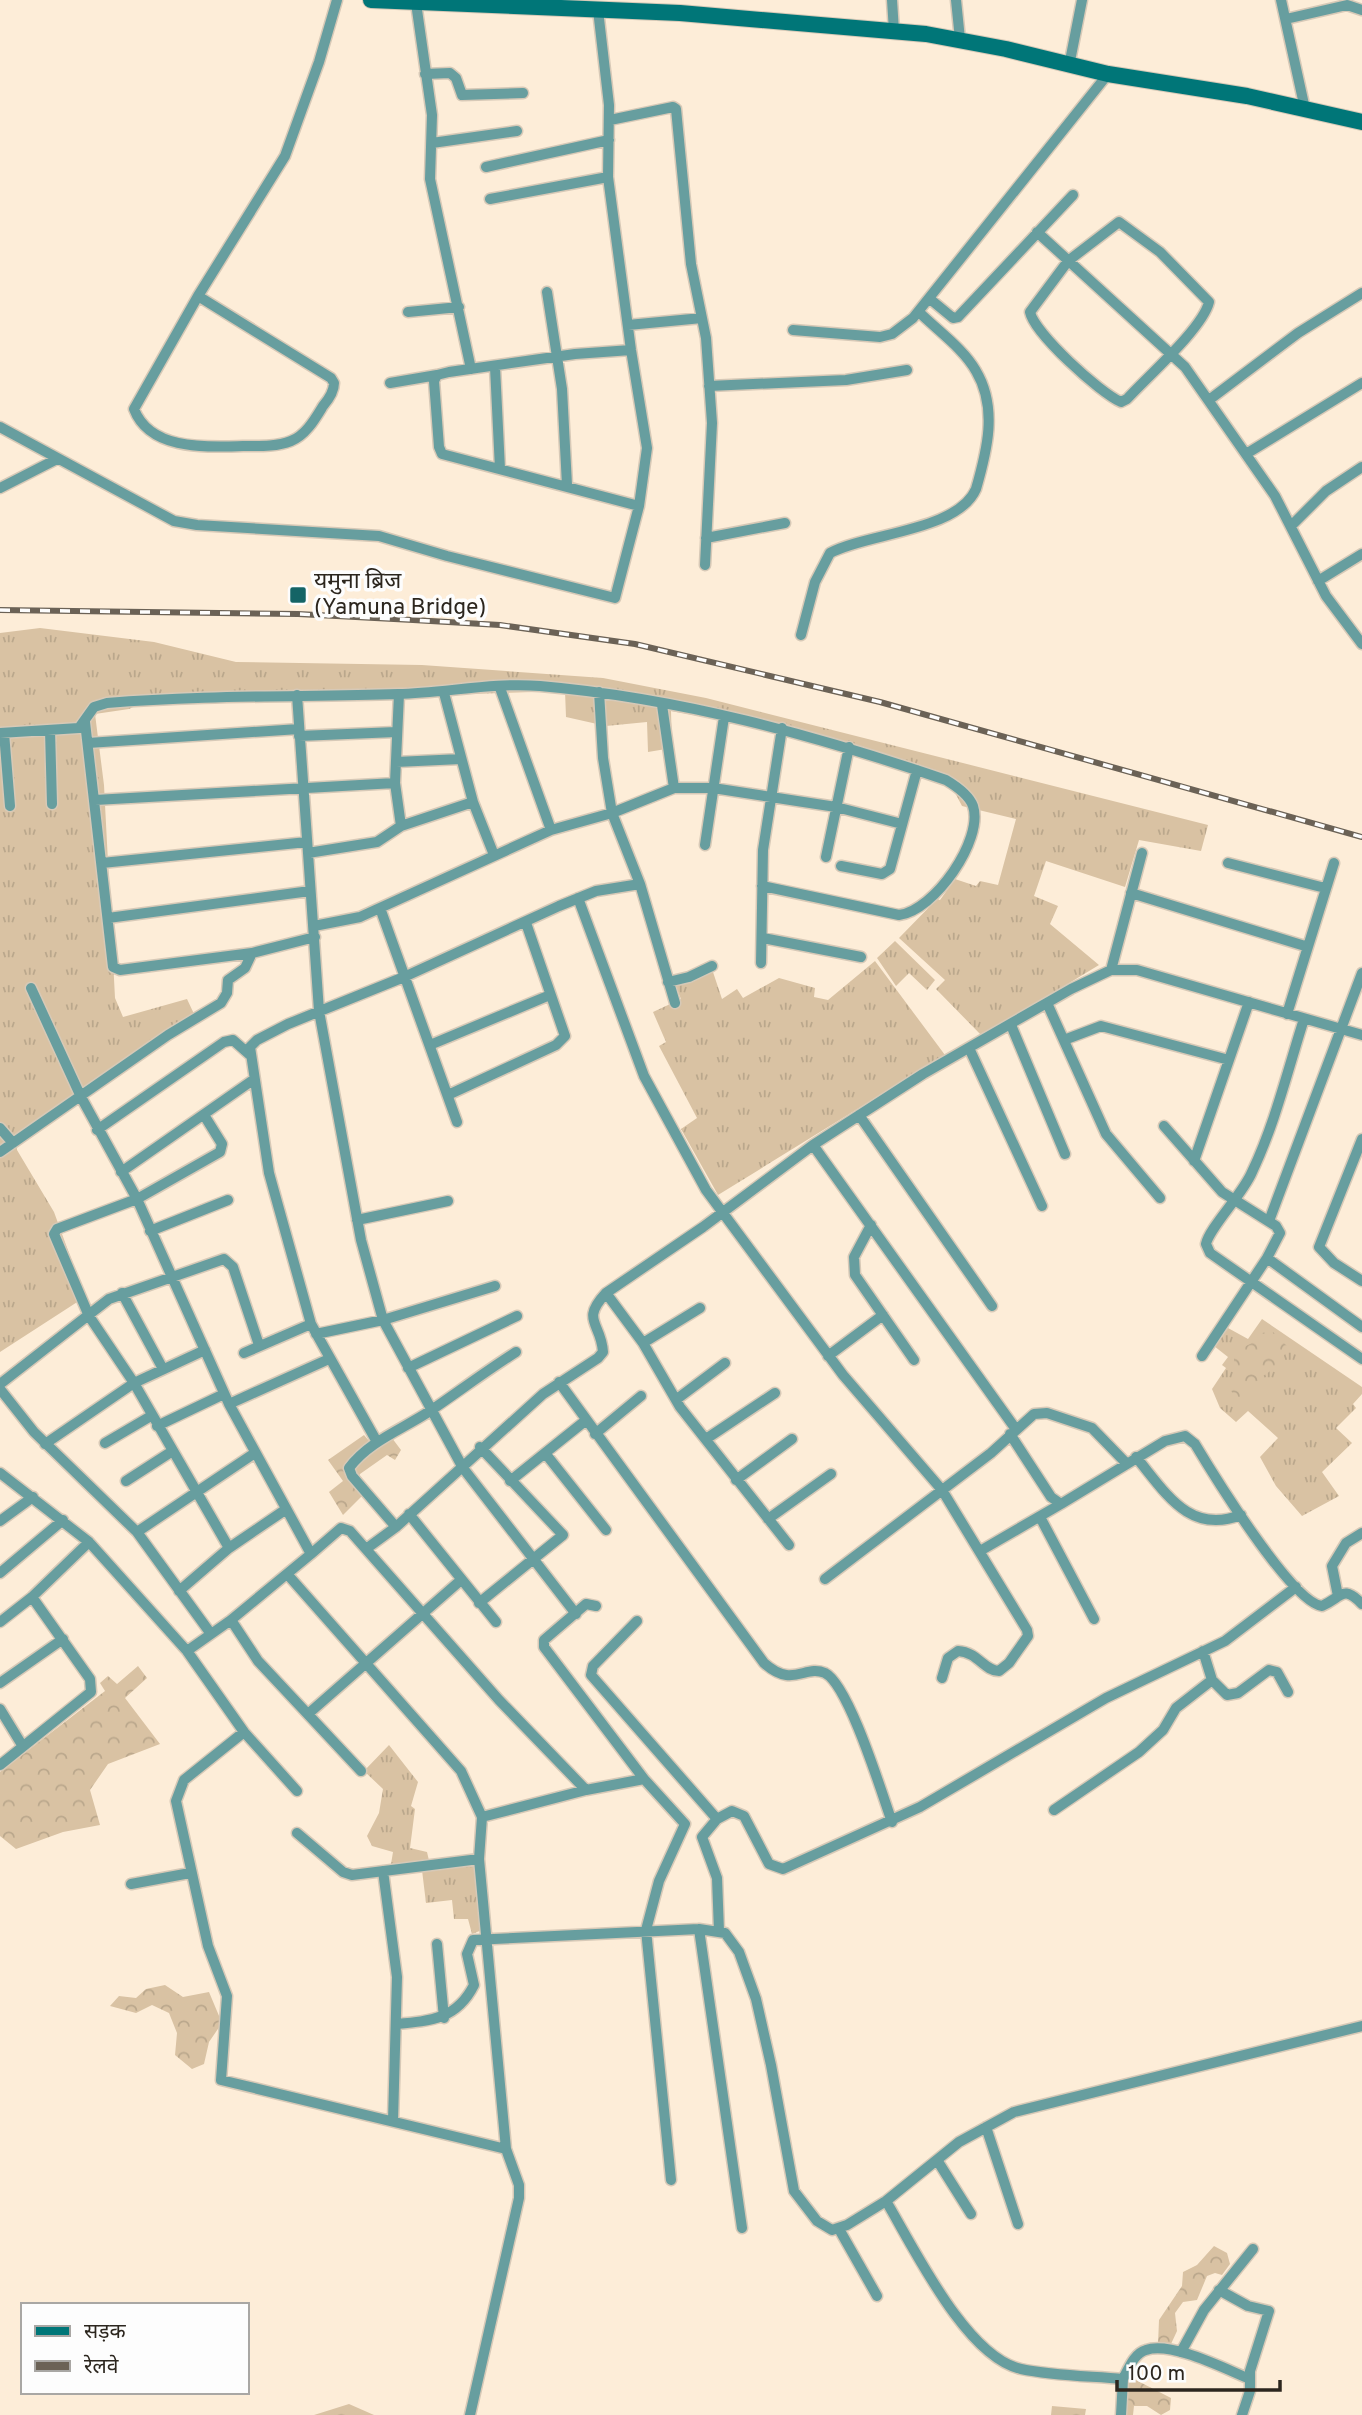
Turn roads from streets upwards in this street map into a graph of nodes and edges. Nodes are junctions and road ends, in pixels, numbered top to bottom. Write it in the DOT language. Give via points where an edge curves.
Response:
graph roads {
  1 [pos="337,0"];
  2 [pos="371,0"];
  3 [pos="892,0"];
  4 [pos="956,0"];
  5 [pos="1082,0"];
  6 [pos="1281,0"];
  7 [pos="416,4"];
  8 [pos="568,4"];
  9 [pos="598,10"];
  10 [pos="1362,10"];
  11 [pos="1286,19"];
  12 [pos="894,31"];
  13 [pos="960,40"];
  14 [pos="1069,66"];
  15 [pos="425,74"];
  16 [pos="1108,74"];
  17 [pos="523,93"];
  18 [pos="1305,109"];
  19 [pos="610,120"];
  20 [pos="1362,122"];
  21 [pos="517,131"];
  22 [pos="609,140"];
  23 [pos="432,143"];
  24 [pos="486,167"];
  25 [pos="608,177"];
  26 [pos="1073,195"];
  27 [pos="490,199"];
  28 [pos="1037,232"];
  29 [pos="1068,261"];
  30 [pos="547,292"];
  31 [pos="1362,293"];
  32 [pos="198,296"];
  33 [pos="930,299"];
  34 [pos="459,307"];
  35 [pos="408,312"];
  36 [pos="919,312"];
  37 [pos="702,318"];
  38 [pos="628,325"];
  39 [pos="793,330"];
  40 [pos="631,350"];
  41 [pos="1172,354"];
  42 [pos="557,356"];
  43 [pos="495,367"];
  44 [pos="471,369"];
  45 [pos="907,369"];
  46 [pos="437,375"];
  47 [pos="390,383"];
  48 [pos="1362,383"];
  49 [pos="709,386"];
  50 [pos="1209,400"];
  51 [pos="0,428"];
  52 [pos="1246,454"];
  53 [pos="57,459"];
  54 [pos="1362,467"];
  55 [pos="500,469"];
  56 [pos="567,485"];
  57 [pos="0,488"];
  58 [pos="639,506"];
  59 [pos="785,523"];
  60 [pos="1291,526"];
  61 [pos="706,538"];
  62 [pos="1362,554"];
  63 [pos="705,565"];
  64 [pos="1318,581"];
  65 [pos="801,635"];
  66 [pos="1362,644"];
  67 [pos="500,688"];
  68 [pos="599,692"];
  69 [pos="444,693"];
  70 [pos="399,694"];
  71 [pos="297,695"];
  72 [pos="662,705"];
  73 [pos="724,717"];
  74 [pos="85,722"];
  75 [pos="782,728"];
  76 [pos="50,730"];
  77 [pos="396,732"];
  78 [pos="2,733"];
  79 [pos="299,733"];
  80 [pos="88,743"];
  81 [pos="849,747"];
  82 [pos="461,759"];
  83 [pos="396,762"];
  84 [pos="917,770"];
  85 [pos="395,783"];
  86 [pos="674,788"];
  87 [pos="713,789"];
  88 [pos="304,790"];
  89 [pos="772,797"];
  90 [pos="95,800"];
  91 [pos="473,802"];
  92 [pos="52,804"];
  93 [pos="10,806"];
  94 [pos="836,807"];
  95 [pos="612,813"];
  96 [pos="902,824"];
  97 [pos="401,826"];
  98 [pos="551,830"];
  99 [pos="705,845"];
  100 [pos="307,847"];
  101 [pos="1142,853"];
  102 [pos="494,855"];
  103 [pos="826,857"];
  104 [pos="102,863"];
  105 [pos="1228,863"];
  106 [pos="1334,863"];
  107 [pos="841,866"];
  108 [pos="640,884"];
  109 [pos="762,886"];
  110 [pos="1325,888"];
  111 [pos="310,891"];
  112 [pos="1131,893"];
  113 [pos="578,898"];
  114 [pos="380,908"];
  115 [pos="108,918"];
  116 [pos="526,923"];
  117 [pos="315,931"];
  118 [pos="763,938"];
  119 [pos="1306,946"];
  120 [pos="252,953"];
  121 [pos="861,957"];
  122 [pos="761,963"];
  123 [pos="712,966"];
  124 [pos="1111,970"];
  125 [pos="1362,973"];
  126 [pos="404,977"];
  127 [pos="668,982"];
  128 [pos="31,988"];
  129 [pos="550,995"];
  130 [pos="1249,1002"];
  131 [pos="676,1003"];
  132 [pos="1047,1003"];
  133 [pos="319,1011"];
  134 [pos="1287,1014"];
  135 [pos="1304,1019"];
  136 [pos="1011,1025"];
  137 [pos="1342,1030"];
  138 [pos="1362,1035"];
  139 [pos="1064,1040"];
  140 [pos="430,1045"];
  141 [pos="969,1048"];
  142 [pos="250,1055"];
  143 [pos="1230,1060"];
  144 [pos="253,1080"];
  145 [pos="448,1095"];
  146 [pos="81,1097"];
  147 [pos="204,1115"];
  148 [pos="859,1115"];
  149 [pos="457,1122"];
  150 [pos="1164,1126"];
  151 [pos="0,1128"];
  152 [pos="97,1130"];
  153 [pos="1362,1139"];
  154 [pos="13,1143"];
  155 [pos="813,1145"];
  156 [pos="0,1152"];
  157 [pos="1065,1154"];
  158 [pos="1194,1160"];
  159 [pos="121,1172"];
  160 [pos="1160,1198"];
  161 [pos="137,1199"];
  162 [pos="228,1200"];
  163 [pos="448,1201"];
  164 [pos="1236,1202"];
  165 [pos="1042,1206"];
  166 [pos="721,1214"];
  167 [pos="357,1220"];
  168 [pos="1269,1221"];
  169 [pos="871,1224"];
  170 [pos="150,1231"];
  171 [pos="1267,1258"];
  172 [pos="173,1278"];
  173 [pos="1251,1280"];
  174 [pos="1362,1281"];
  175 [pos="495,1286"];
  176 [pos="121,1293"];
  177 [pos="606,1293"];
  178 [pos="992,1306"];
  179 [pos="700,1308"];
  180 [pos="883,1315"];
  181 [pos="89,1316"];
  182 [pos="517,1316"];
  183 [pos="383,1320"];
  184 [pos="1362,1327"];
  185 [pos="314,1329"];
  186 [pos="643,1343"];
  187 [pos="259,1345"];
  188 [pos="205,1350"];
  189 [pos="516,1352"];
  190 [pos="244,1353"];
  191 [pos="828,1356"];
  192 [pos="1202,1356"];
  193 [pos="329,1359"];
  194 [pos="1362,1359"];
  195 [pos="914,1360"];
  196 [pos="725,1363"];
  197 [pos="408,1367"];
  198 [pos="163,1370"];
  199 [pos="559,1382"];
  200 [pos="134,1383"];
  201 [pos="0,1386"];
  202 [pos="775,1393"];
  203 [pos="642,1396"];
  204 [pos="226,1399"];
  205 [pos="677,1399"];
  206 [pos="430,1411"];
  207 [pos="154,1421"];
  208 [pos="585,1421"];
  209 [pos="1013,1431"];
  210 [pos="595,1434"];
  211 [pos="706,1439"];
  212 [pos="792,1439"];
  213 [pos="377,1442"];
  214 [pos="105,1443"];
  215 [pos="46,1444"];
  216 [pos="480,1447"];
  217 [pos="171,1452"];
  218 [pos="255,1453"];
  219 [pos="545,1453"];
  220 [pos="1131,1461"];
  221 [pos="463,1468"];
  222 [pos="0,1473"];
  223 [pos="831,1474"];
  224 [pos="736,1480"];
  225 [pos="126,1481"];
  226 [pos="510,1481"];
  227 [pos="942,1490"];
  228 [pos="194,1493"];
  229 [pos="33,1497"];
  230 [pos="1061,1504"];
  231 [pos="285,1510"];
  232 [pos="409,1514"];
  233 [pos="1241,1515"];
  234 [pos="1040,1517"];
  235 [pos="768,1519"];
  236 [pos="63,1520"];
  237 [pos="0,1521"];
  238 [pos="396,1527"];
  239 [pos="606,1530"];
  240 [pos="137,1532"];
  241 [pos="1362,1533"];
  242 [pos="89,1542"];
  243 [pos="789,1545"];
  244 [pos="229,1548"];
  245 [pos="366,1549"];
  246 [pos="979,1551"];
  247 [pos="311,1553"];
  248 [pos="532,1558"];
  249 [pos="0,1573"];
  250 [pos="288,1574"];
  251 [pos="825,1579"];
  252 [pos="461,1580"];
  253 [pos="1296,1587"];
  254 [pos="179,1591"];
  255 [pos="1338,1596"];
  256 [pos="32,1597"];
  257 [pos="479,1603"];
  258 [pos="1362,1604"];
  259 [pos="596,1606"];
  260 [pos="576,1614"];
  261 [pos="423,1615"];
  262 [pos="1094,1619"];
  263 [pos="231,1620"];
  264 [pos="637,1620"];
  265 [pos="0,1622"];
  266 [pos="496,1622"];
  267 [pos="211,1634"];
  268 [pos="63,1639"];
  269 [pos="187,1651"];
  270 [pos="1203,1651"];
  271 [pos="365,1663"];
  272 [pos="942,1678"];
  273 [pos="1212,1680"];
  274 [pos="0,1682"];
  275 [pos="1288,1692"];
  276 [pos="0,1709"];
  277 [pos="308,1714"];
  278 [pos="244,1732"];
  279 [pos="22,1745"];
  280 [pos="0,1765"];
  281 [pos="361,1771"];
  282 [pos="644,1779"];
  283 [pos="586,1790"];
  284 [pos="298,1791"];
  285 [pos="1054,1810"];
  286 [pos="482,1817"];
  287 [pos="717,1819"];
  288 [pos="892,1822"];
  289 [pos="684,1827"];
  290 [pos="297,1833"];
  291 [pos="702,1836"];
  292 [pos="479,1859"];
  293 [pos="383,1871"];
  294 [pos="190,1872"];
  295 [pos="131,1884"];
  296 [pos="699,1929"];
  297 [pos="646,1930"];
  298 [pos="719,1931"];
  299 [pos="486,1938"];
  300 [pos="437,1944"];
  301 [pos="444,2018"];
  302 [pos="396,2024"];
  303 [pos="1362,2026"];
  304 [pos="393,2121"];
  305 [pos="986,2127"];
  306 [pos="506,2149"];
  307 [pos="937,2160"];
  308 [pos="671,2180"];
  309 [pos="886,2201"];
  310 [pos="971,2214"];
  311 [pos="1018,2224"];
  312 [pos="742,2228"];
  313 [pos="839,2229"];
  314 [pos="1253,2249"];
  315 [pos="1219,2290"];
  316 [pos="877,2296"];
  317 [pos="1181,2352"];
  318 [pos="1123,2379"];
  319 [pos="1250,2379"];
  320 [pos="470,2415"];
  321 [pos="1121,2415"];
  322 [pos="1242,2415"];
  1 -- 32 [label="street" via="285,156"];
  2 -- 7 [label="street"];
  3 -- 12 [label="street"];
  4 -- 13 [label="street"];
  5 -- 14 [label="street"];
  6 -- 11 [label="street"];
  7 -- 8 [label="street"];
  7 -- 15 [label="street"];
  8 -- 9 [label="street"];
  9 -- 12 [label="street"];
  9 -- 19 [label="street"];
  10 -- 11 [label="street" via="1348,5"];
  11 -- 18 [label="street"];
  12 -- 13 [label="street"];
  13 -- 14 [label="street"];
  14 -- 16 [label="street"];
  15 -- 17 [label="street" via="454,75 462,95"];
  15 -- 23 [label="street"];
  16 -- 18 [label="street"];
  16 -- 33 [label="street"];
  18 -- 20 [label="street"];
  19 -- 22 [label="street"];
  19 -- 37 [label="street" via="676,109 691,264"];
  21 -- 23 [label="street"];
  22 -- 24 [label="street"];
  22 -- 25 [label="street"];
  23 -- 34 [label="street" via="430,179"];
  25 -- 27 [label="street"];
  25 -- 38 [label="street"];
  26 -- 28 [label="street"];
  28 -- 29 [label="street"];
  28 -- 33 [label="street" via="958,317 953,318"];
  29 -- 41 [label="street"];
  29 -- 41 [label="street" via="1119,222 1160,252 1209,302"];
  29 -- 41 [label="street" via="1030,312 1035,324 1091,381 1116,400 1125,401"];
  30 -- 42 [label="street"];
  31 -- 50 [label="street" via="1298,333"];
  32 -- 32 [label="street" via="136,403 137,416 170,440 195,447 270,446 305,432 332,395 331,377"];
  33 -- 36 [label="street"];
  34 -- 35 [label="street"];
  34 -- 44 [label="street"];
  36 -- 39 [label="street" via="892,334 880,337"];
  36 -- 65 [label="street" via="975,369 987,399 989,432 973,498 949,514 830,553 815,582"];
  37 -- 38 [label="street"];
  37 -- 49 [label="street"];
  38 -- 40 [label="street"];
  40 -- 42 [label="street"];
  40 -- 58 [label="street" via="647,439"];
  41 -- 50 [label="street"];
  42 -- 43 [label="street"];
  42 -- 56 [label="street"];
  43 -- 44 [label="street"];
  43 -- 55 [label="street"];
  44 -- 46 [label="street"];
  45 -- 49 [label="street" via="846,380"];
  46 -- 47 [label="street"];
  46 -- 55 [label="street" via="440,452"];
  48 -- 52 [label="street"];
  49 -- 61 [label="street" via="712,423"];
  50 -- 52 [label="street"];
  51 -- 53 [label="street"];
  52 -- 60 [label="street"];
  53 -- 57 [label="street"];
  53 -- 58 [label="street" via="174,521 379,536 613,598 620,589"];
  54 -- 60 [label="street" via="1326,491"];
  55 -- 56 [label="street"];
  56 -- 58 [label="street"];
  59 -- 61 [label="street"];
  60 -- 64 [label="street"];
  61 -- 63 [label="street"];
  62 -- 64 [label="street"];
  64 -- 66 [label="street"];
  67 -- 68 [label="street"];
  67 -- 69 [label="street"];
  67 -- 98 [label="street"];
  68 -- 72 [label="street"];
  68 -- 95 [label="street"];
  69 -- 70 [label="street"];
  69 -- 82 [label="street"];
  70 -- 71 [label="street"];
  70 -- 77 [label="street"];
  71 -- 74 [label="street" via="204,695 107,703 94,708"];
  71 -- 79 [label="street"];
  72 -- 73 [label="street"];
  72 -- 86 [label="street"];
  73 -- 75 [label="street"];
  73 -- 87 [label="street"];
  74 -- 76 [label="street" via="71,730"];
  74 -- 80 [label="street"];
  75 -- 81 [label="street"];
  75 -- 89 [label="street"];
  76 -- 78 [label="street"];
  76 -- 92 [label="street"];
  77 -- 79 [label="street"];
  77 -- 83 [label="street"];
  78 -- 93 [label="street"];
  79 -- 80 [label="street"];
  79 -- 88 [label="street"];
  80 -- 90 [label="street"];
  81 -- 84 [label="street"];
  81 -- 94 [label="street"];
  82 -- 83 [label="street"];
  82 -- 91 [label="street"];
  83 -- 85 [label="street"];
  84 -- 96 [label="street"];
  84 -- 109 [label="street" via="953,784 968,798 974,812 957,867 925,902 899,915"];
  85 -- 88 [label="street"];
  85 -- 97 [label="street"];
  86 -- 87 [label="street"];
  86 -- 95 [label="street"];
  87 -- 89 [label="street"];
  87 -- 99 [label="street"];
  88 -- 90 [label="street"];
  88 -- 100 [label="street"];
  89 -- 94 [label="street"];
  89 -- 109 [label="street"];
  90 -- 104 [label="street"];
  91 -- 97 [label="street"];
  91 -- 102 [label="street"];
  94 -- 96 [label="street"];
  94 -- 103 [label="street"];
  95 -- 98 [label="street"];
  95 -- 108 [label="street"];
  96 -- 107 [label="street" via="886,873"];
  97 -- 100 [label="street" via="377,842"];
  98 -- 102 [label="street"];
  100 -- 104 [label="street"];
  100 -- 111 [label="street"];
  101 -- 112 [label="street"];
  102 -- 114 [label="street"];
  104 -- 115 [label="street"];
  105 -- 110 [label="street"];
  106 -- 110 [label="street"];
  108 -- 113 [label="street"];
  108 -- 127 [label="street"];
  109 -- 118 [label="street"];
  110 -- 119 [label="street"];
  111 -- 115 [label="street"];
  111 -- 117 [label="street"];
  112 -- 119 [label="street"];
  112 -- 124 [label="street"];
  113 -- 116 [label="street"];
  113 -- 166 [label="street" via="644,1076"];
  114 -- 117 [label="street"];
  114 -- 126 [label="street"];
  115 -- 120 [label="street" via="115,969"];
  116 -- 126 [label="street"];
  116 -- 129 [label="street"];
  117 -- 120 [label="street"];
  117 -- 133 [label="street"];
  118 -- 121 [label="street"];
  118 -- 122 [label="street"];
  119 -- 134 [label="street"];
  120 -- 146 [label="street" via="245,968 228,980 221,1003"];
  123 -- 127 [label="street"];
  124 -- 130 [label="street" via="1138,970"];
  124 -- 132 [label="street"];
  125 -- 137 [label="street"];
  126 -- 133 [label="street"];
  126 -- 140 [label="street"];
  127 -- 131 [label="street"];
  128 -- 146 [label="street"];
  129 -- 140 [label="street"];
  129 -- 145 [label="street" via="565,1032 560,1042"];
  130 -- 134 [label="street"];
  130 -- 143 [label="street"];
  132 -- 136 [label="street"];
  132 -- 139 [label="street"];
  133 -- 142 [label="street" via="257,1040"];
  133 -- 167 [label="street"];
  134 -- 135 [label="street"];
  135 -- 137 [label="street"];
  135 -- 164 [label="street" via="1253,1172"];
  136 -- 141 [label="street"];
  136 -- 157 [label="street"];
  137 -- 138 [label="street"];
  137 -- 168 [label="street"];
  139 -- 143 [label="street" via="1101,1026"];
  139 -- 160 [label="street" via="1106,1134"];
  140 -- 145 [label="street"];
  141 -- 148 [label="street"];
  141 -- 165 [label="street"];
  142 -- 144 [label="street"];
  142 -- 152 [label="street" via="233,1041 224,1042"];
  143 -- 158 [label="street"];
  144 -- 147 [label="street"];
  144 -- 185 [label="street" via="269,1173"];
  145 -- 149 [label="street"];
  146 -- 152 [label="street"];
  146 -- 154 [label="street"];
  147 -- 159 [label="street"];
  147 -- 161 [label="street" via="222,1150"];
  148 -- 155 [label="street"];
  148 -- 178 [label="street"];
  150 -- 158 [label="street"];
  151 -- 154 [label="street"];
  152 -- 159 [label="street"];
  153 -- 174 [label="street" via="1319,1247"];
  154 -- 156 [label="street"];
  155 -- 166 [label="street"];
  155 -- 169 [label="street"];
  158 -- 164 [label="street"];
  159 -- 161 [label="street"];
  161 -- 170 [label="street"];
  161 -- 181 [label="street" via="54,1231"];
  162 -- 170 [label="street"];
  163 -- 167 [label="street"];
  164 -- 168 [label="street"];
  164 -- 173 [label="street" via="1206,1244 1210,1253"];
  166 -- 177 [label="street"];
  166 -- 191 [label="street"];
  167 -- 183 [label="street"];
  168 -- 171 [label="street" via="1280,1233"];
  169 -- 180 [label="street" via="853,1266"];
  169 -- 209 [label="street"];
  170 -- 172 [label="street"];
  171 -- 173 [label="street"];
  171 -- 184 [label="street"];
  172 -- 176 [label="street"];
  172 -- 187 [label="street" via="228,1261"];
  172 -- 188 [label="street"];
  173 -- 192 [label="street"];
  173 -- 194 [label="street"];
  175 -- 183 [label="street"];
  176 -- 181 [label="street"];
  176 -- 198 [label="street"];
  177 -- 186 [label="street"];
  177 -- 199 [label="street" via="595,1305 591,1320 603,1352"];
  179 -- 186 [label="street"];
  180 -- 191 [label="street"];
  180 -- 195 [label="street"];
  181 -- 200 [label="street"];
  181 -- 201 [label="street"];
  182 -- 197 [label="street"];
  183 -- 185 [label="street"];
  183 -- 197 [label="street"];
  185 -- 187 [label="street"];
  185 -- 193 [label="street"];
  186 -- 205 [label="street"];
  187 -- 190 [label="street"];
  188 -- 198 [label="street"];
  188 -- 204 [label="street"];
  189 -- 206 [label="street"];
  191 -- 227 [label="street"];
  193 -- 204 [label="street"];
  193 -- 213 [label="street"];
  196 -- 205 [label="street"];
  197 -- 206 [label="street"];
  198 -- 200 [label="street"];
  199 -- 208 [label="street"];
  199 -- 216 [label="street"];
  200 -- 207 [label="street"];
  200 -- 215 [label="street"];
  201 -- 215 [label="street"];
  202 -- 211 [label="street"];
  203 -- 210 [label="street"];
  204 -- 207 [label="street"];
  204 -- 218 [label="street"];
  205 -- 211 [label="street"];
  206 -- 213 [label="street"];
  206 -- 221 [label="street"];
  207 -- 214 [label="street"];
  207 -- 217 [label="street"];
  208 -- 210 [label="street"];
  208 -- 219 [label="street"];
  209 -- 220 [label="street" via="1034,1414 1047,1413 1092,1428"];
  209 -- 227 [label="street"];
  209 -- 230 [label="street" via="1051,1497"];
  210 -- 288 [label="street" via="699,1569 764,1663 787,1676 818,1672 833,1681 859,1731"];
  211 -- 224 [label="street"];
  212 -- 224 [label="street"];
  213 -- 238 [label="street" via="349,1471"];
  215 -- 240 [label="street"];
  216 -- 221 [label="street"];
  216 -- 226 [label="street"];
  217 -- 225 [label="street"];
  217 -- 228 [label="street"];
  218 -- 228 [label="street"];
  218 -- 231 [label="street"];
  219 -- 226 [label="street"];
  219 -- 239 [label="street"];
  220 -- 230 [label="street"];
  220 -- 233 [label="street" via="1193,1516 1217,1522"];
  220 -- 233 [label="street" via="1177,1436 1191,1439"];
  221 -- 232 [label="street"];
  221 -- 248 [label="street"];
  222 -- 229 [label="street"];
  223 -- 235 [label="street"];
  224 -- 235 [label="street"];
  226 -- 248 [label="street" via="563,1535"];
  227 -- 246 [label="street"];
  227 -- 251 [label="street"];
  228 -- 240 [label="street"];
  228 -- 244 [label="street"];
  229 -- 236 [label="street"];
  229 -- 237 [label="street"];
  230 -- 234 [label="street"];
  231 -- 244 [label="street"];
  231 -- 247 [label="street"];
  232 -- 238 [label="street"];
  232 -- 252 [label="street"];
  233 -- 253 [label="street"];
  234 -- 246 [label="street"];
  234 -- 262 [label="street"];
  235 -- 243 [label="street"];
  236 -- 242 [label="street"];
  236 -- 249 [label="street"];
  238 -- 245 [label="street"];
  240 -- 254 [label="street"];
  241 -- 255 [label="street" via="1346,1543 1332,1566"];
  242 -- 256 [label="street"];
  242 -- 269 [label="street"];
  244 -- 254 [label="street"];
  245 -- 247 [label="street" via="341,1528"];
  245 -- 261 [label="street"];
  246 -- 272 [label="street" via="1028,1636 999,1671 991,1670 974,1654 958,1651 948,1658"];
  247 -- 250 [label="street"];
  248 -- 257 [label="street"];
  248 -- 260 [label="street"];
  250 -- 263 [label="street"];
  250 -- 271 [label="street"];
  252 -- 257 [label="street"];
  252 -- 261 [label="street"];
  253 -- 255 [label="street" via="1317,1605"];
  253 -- 270 [label="street" via="1235,1636"];
  254 -- 267 [label="street"];
  255 -- 258 [label="street" via="1350,1593"];
  256 -- 265 [label="street"];
  256 -- 268 [label="street"];
  257 -- 266 [label="street"];
  259 -- 260 [label="street" via="586,1604"];
  260 -- 282 [label="street" via="544,1640 544,1647"];
  261 -- 271 [label="street"];
  261 -- 283 [label="street"];
  263 -- 267 [label="street"];
  263 -- 277 [label="street" via="258,1661"];
  264 -- 287 [label="street" via="593,1666 591,1675"];
  267 -- 269 [label="street"];
  268 -- 274 [label="street"];
  268 -- 279 [label="street" via="90,1679 91,1692"];
  269 -- 278 [label="street"];
  270 -- 273 [label="street"];
  270 -- 288 [label="street" via="1105,1698"];
  271 -- 277 [label="street"];
  271 -- 286 [label="street" via="461,1771"];
  273 -- 275 [label="street" via="1222,1692 1233,1695 1273,1670"];
  273 -- 285 [label="street" via="1176,1708 1163,1730 1139,1752"];
  276 -- 279 [label="street"];
  277 -- 281 [label="street"];
  278 -- 284 [label="street"];
  278 -- 294 [label="street" via="178,1788 177,1816"];
  279 -- 280 [label="street"];
  282 -- 283 [label="street"];
  282 -- 289 [label="street"];
  283 -- 286 [label="street"];
  286 -- 292 [label="street"];
  287 -- 288 [label="street" via="732,1811 744,1816 769,1864 779,1870"];
  287 -- 291 [label="street"];
  289 -- 291 [label="street"];
  289 -- 297 [label="street" via="659,1881"];
  290 -- 293 [label="street" via="344,1872"];
  291 -- 298 [label="street" via="717,1878"];
  292 -- 293 [label="street"];
  292 -- 299 [label="street"];
  293 -- 302 [label="street" via="397,1977"];
  294 -- 295 [label="street"];
  294 -- 304 [label="street" via="208,1946 227,1996 221,2080"];
  296 -- 297 [label="street"];
  296 -- 298 [label="street"];
  296 -- 312 [label="street"];
  297 -- 299 [label="street"];
  297 -- 308 [label="street"];
  298 -- 313 [label="street" via="739,1952 756,1998 793,2191 817,2221 826,2228"];
  299 -- 301 [label="street" via="470,1944 467,1954 474,1984 465,2001"];
  299 -- 306 [label="street"];
  300 -- 301 [label="street"];
  301 -- 302 [label="street"];
  302 -- 304 [label="street"];
  303 -- 305 [label="street" via="1014,2112"];
  304 -- 306 [label="street"];
  305 -- 307 [label="street"];
  305 -- 311 [label="street"];
  306 -- 320 [label="street" via="519,2198"];
  307 -- 309 [label="street"];
  307 -- 310 [label="street"];
  309 -- 313 [label="street"];
  309 -- 318 [label="street" via="961,2323 998,2360 1020,2369"];
  313 -- 316 [label="street"];
  314 -- 315 [label="street"];
  315 -- 317 [label="street"];
  315 -- 319 [label="street" via="1248,2306 1269,2311"];
  317 -- 318 [label="street" via="1145,2350"];
  317 -- 319 [label="street"];
  318 -- 321 [label="street"];
  319 -- 322 [label="street"];
}
